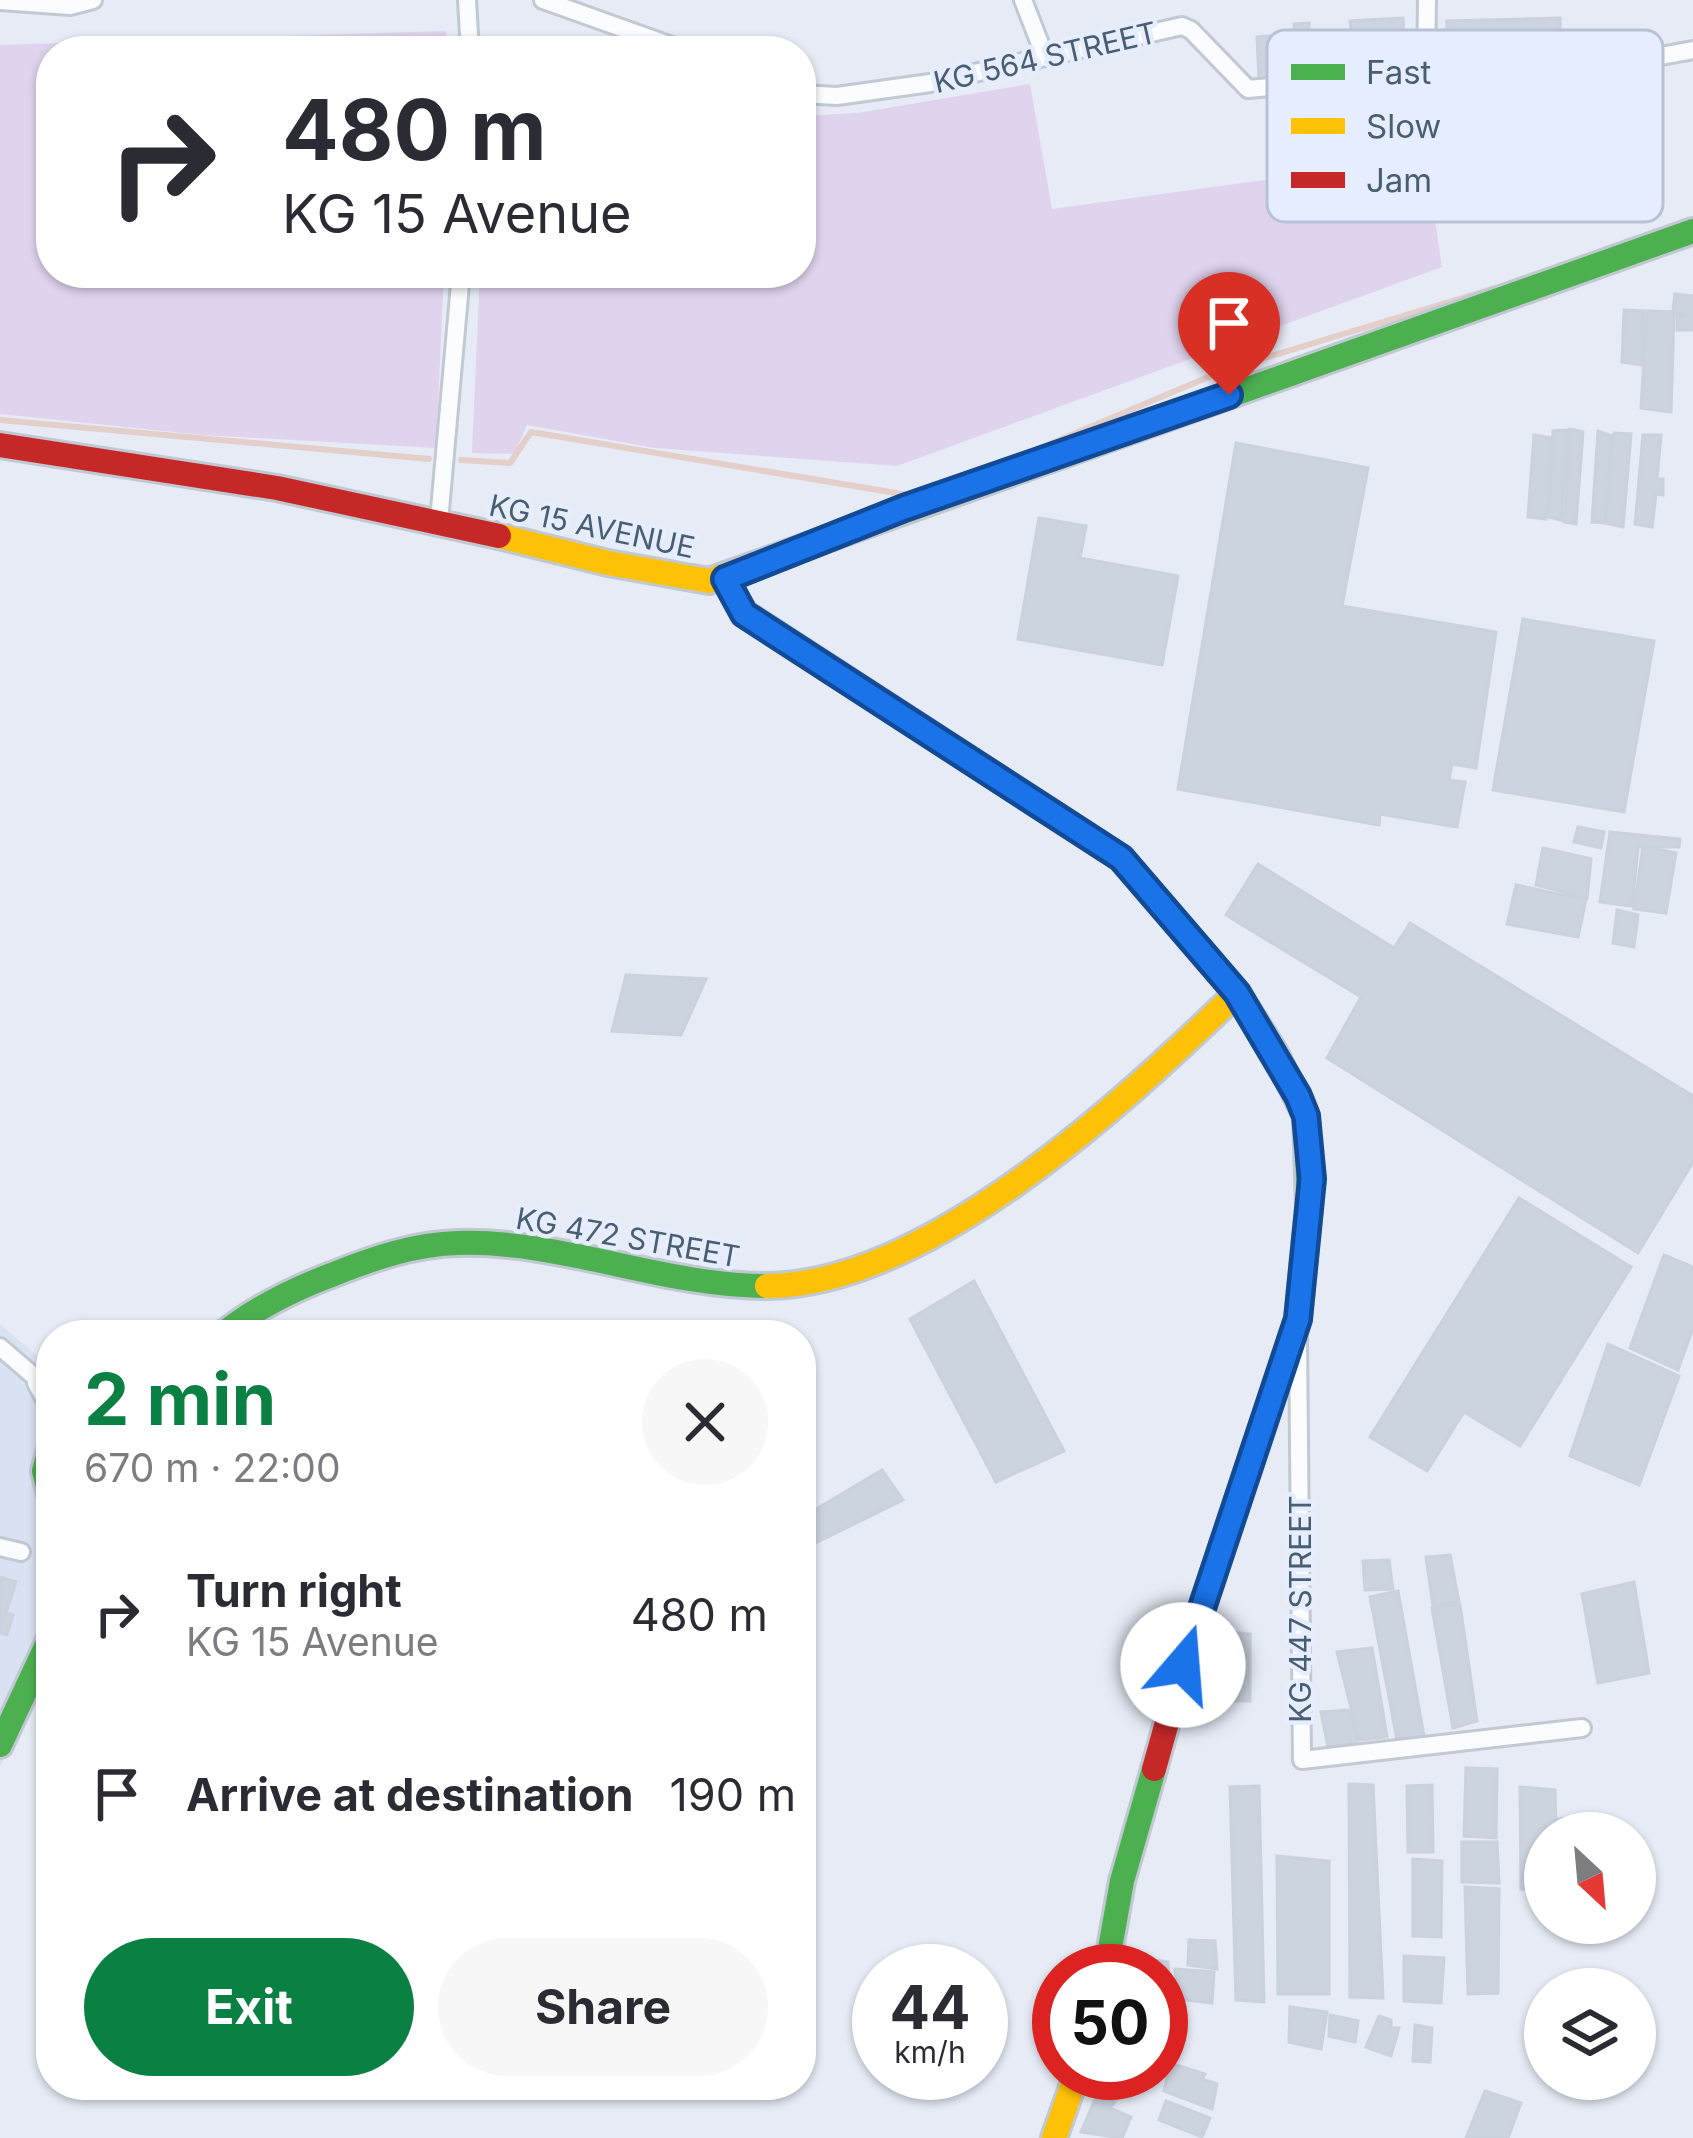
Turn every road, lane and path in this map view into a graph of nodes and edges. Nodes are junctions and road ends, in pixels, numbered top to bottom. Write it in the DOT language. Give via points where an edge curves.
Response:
graph roads {
  1 [pos="93,0"];
  2 [pos="467,0"];
  3 [pos="543,0"];
  4 [pos="1023,0"];
  5 [pos="1427,0"];
  6 [pos="0,1"];
  7 [pos="1427,30"];
  8 [pos="469,36"];
  9 [pos="644,36"];
  10 [pos="1693,50"];
  11 [pos="1044,54"];
  12 [pos="1663,56"];
  13 [pos="1267,87"];
  14 [pos="816,95"];
  15 [pos="1693,231"];
  16 [pos="459,288"];
  17 [pos="0,445"];
  18 [pos="439,521"];
  19 [pos="725,579"];
  20 [pos="1237,993"];
  21 [pos="1298,1319"];
  22 [pos="248,1320"];
  23 [pos="0,1347"];
  24 [pos="33,1377"];
  25 [pos="36,1379"];
  26 [pos="36,1382"];
  27 [pos="0,1547"];
  28 [pos="21,1552"];
  29 [pos="36,1668"];
  30 [pos="1582,1728"];
  31 [pos="0,1745"];
  32 [pos="1111,1944"];
  33 [pos="1067,2100"];
  34 [pos="1054,2138"];
  1 -- 6 [label="street"];
  2 -- 8 [label="street"];
  3 -- 9 [label="street"];
  4 -- 11 [label="street"];
  5 -- 7 [label="street"];
  10 -- 12 [label="street, KG 564 STREET"];
  11 -- 13 [label="street, KG 564 STREET" via="1182,26 1248,89"];
  11 -- 14 [label="street, KG 564 STREET" via="930,83"];
  15 -- 19 [label="main road, KG 15 AVENUE" via="904,508"];
  16 -- 18 [label="street"];
  17 -- 18 [label="main road, KG 15 AVENUE"];
  18 -- 19 [label="main road, KG 15 AVENUE" via="664,576"];
  19 -- 20 [label="main road" via="744,614 1121,858"];
  20 -- 21 [label="main road" via="1306,1116 1310,1224"];
  20 -- 22 [label="main road, KG 472 STREET" via="1106,1112 1010,1183 862,1268 776,1287 724,1287 536,1249 441,1244 322,1278"];
  21 -- 30 [label="street, KG 447 STREET" via="1302,1760"];
  21 -- 32 [label="main road" via="1183,1665"];
  23 -- 24 [label="street"];
  24 -- 25 [label="street"];
  24 -- 26 [label="street"];
  27 -- 28 [label="street"];
  29 -- 31 [label="main road"];
  33 -- 34 [label="main road"];
}
